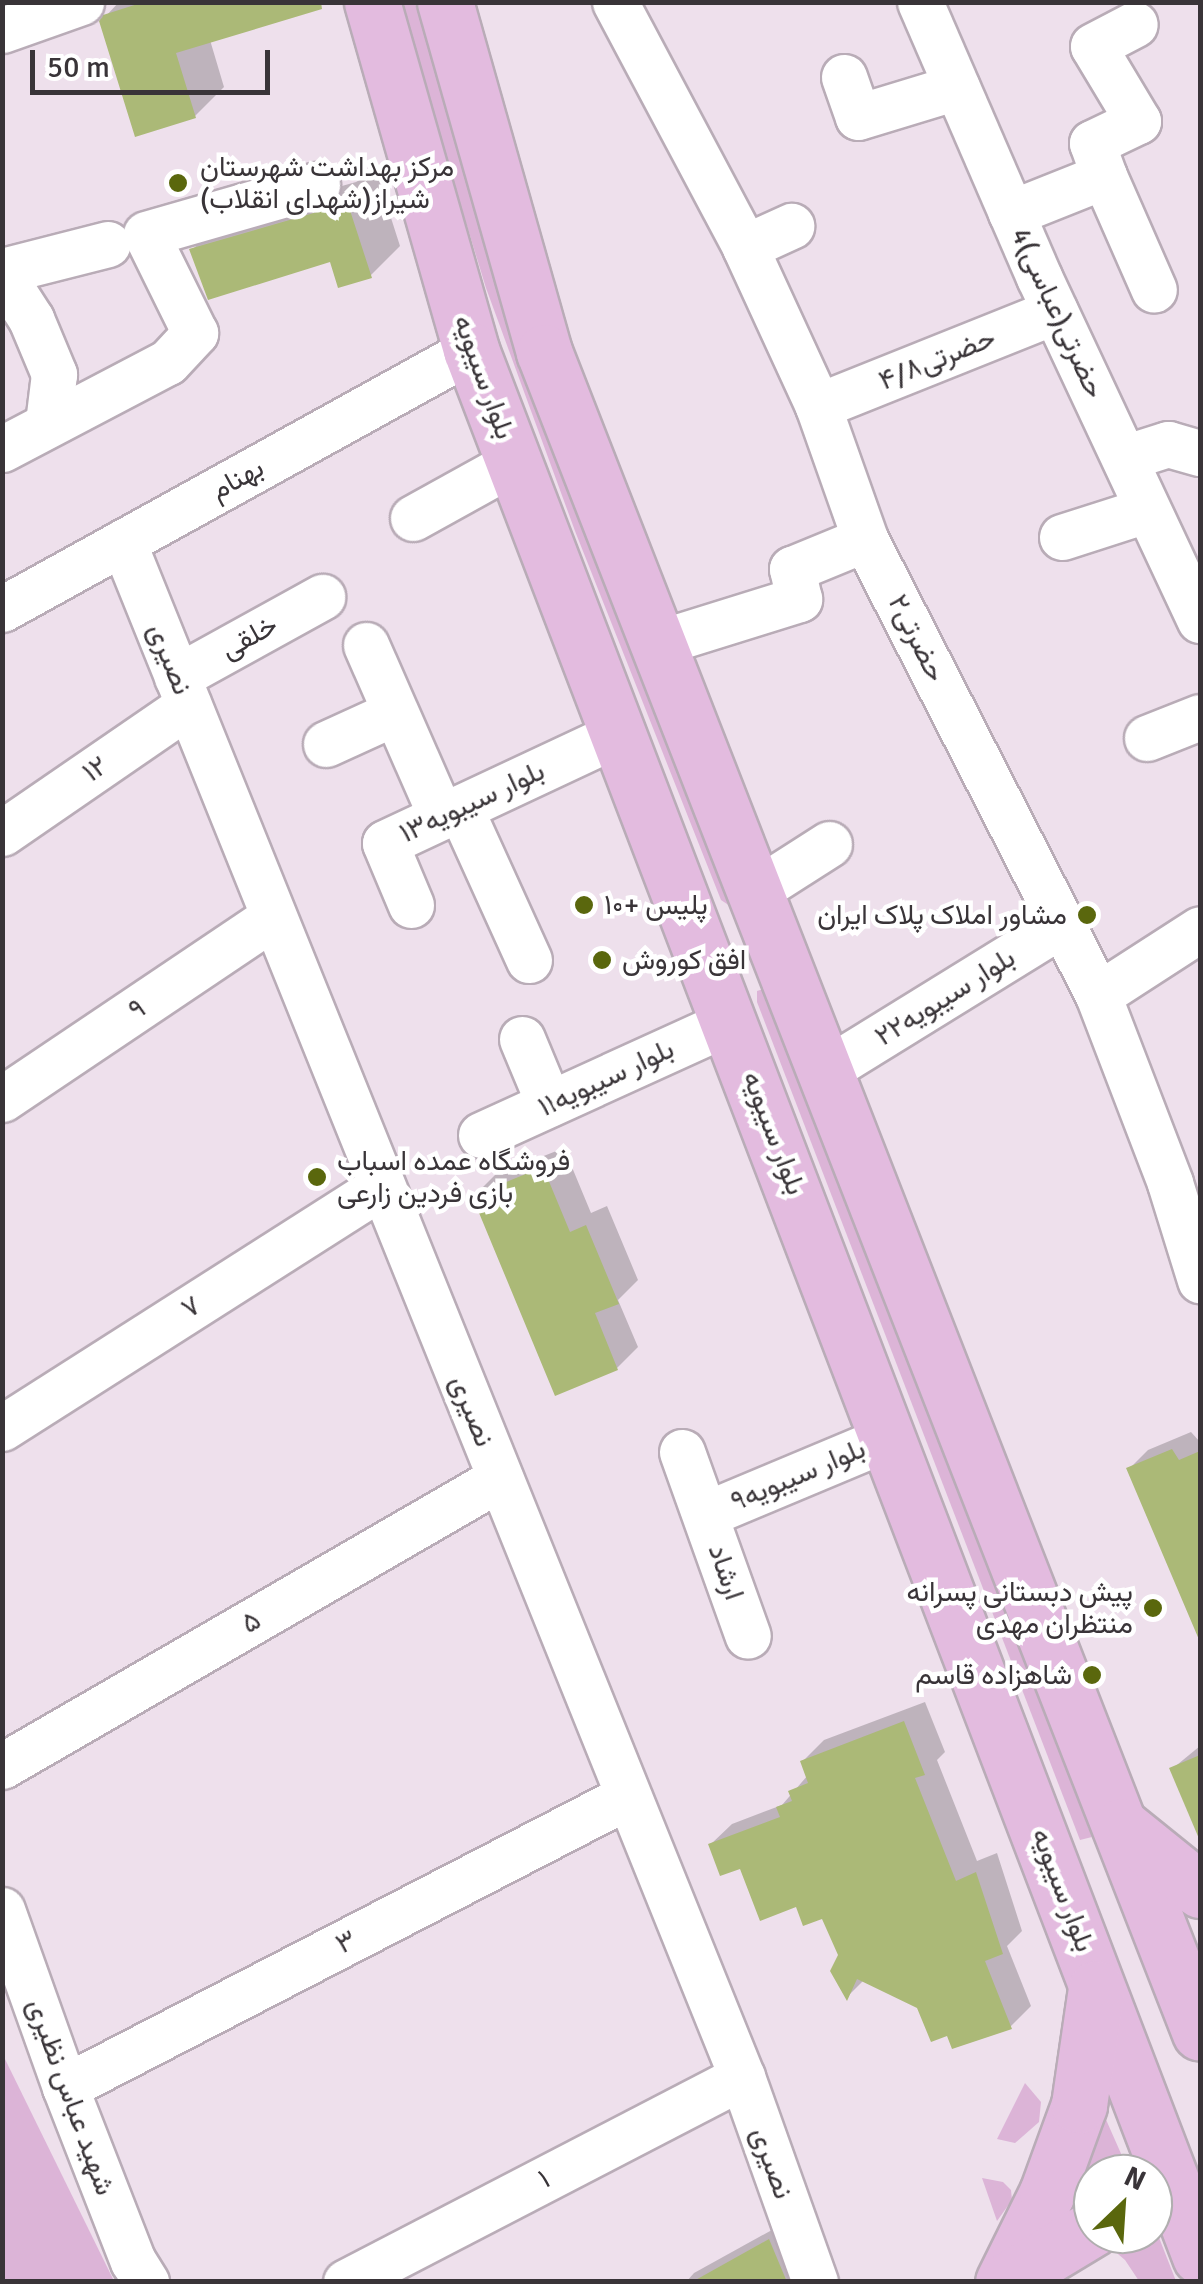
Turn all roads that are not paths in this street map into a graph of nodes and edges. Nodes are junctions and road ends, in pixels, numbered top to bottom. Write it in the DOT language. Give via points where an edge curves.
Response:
graph roads {
  1 [pos="80,2"];
  2 [pos="372,2"];
  3 [pos="445,2"];
  4 [pos="615,2"];
  5 [pos="920,2"];
  6 [pos="1142,10"];
  7 [pos="2,30"];
  8 [pos="844,77"];
  9 [pos="957,87"];
  10 [pos="1104,176"];
  11 [pos="317,184"];
  12 [pos="1011,213"];
  13 [pos="791,226"];
  14 [pos="108,244"];
  15 [pos="745,246"];
  16 [pos="2,272"];
  17 [pos="1154,290"];
  18 [pos="1055,311"];
  19 [pos="471,350"];
  20 [pos="818,406"];
  21 [pos="48,423"];
  22 [pos="2,449"];
  23 [pos="1200,453"];
  24 [pos="1127,458"];
  25 [pos="514,462"];
  26 [pos="1146,510"];
  27 [pos="413,518"];
  28 [pos="1062,537"];
  29 [pos="865,539"];
  30 [pos="123,542"];
  31 [pos="322,598"];
  32 [pos="2,609"];
  33 [pos="1200,620"];
  34 [pos="658,644"];
  35 [pos="366,646"];
  36 [pos="182,691"];
  37 [pos="394,713"];
  38 [pos="1200,717"];
  39 [pos="620,732"];
  40 [pos="1147,738"];
  41 [pos="326,744"];
  42 [pos="451,812"];
  43 [pos="2,834"];
  44 [pos="829,844"];
  45 [pos="754,892"];
  46 [pos="411,905"];
  47 [pos="271,918"];
  48 [pos="1064,923"];
  49 [pos="1198,938"];
  50 [pos="776,947"];
  51 [pos="529,960"];
  52 [pos="1098,995"];
  53 [pos="722,998"];
  54 [pos="522,1039"];
  55 [pos="826,1070"];
  56 [pos="2,1100"];
  57 [pos="550,1104"];
  58 [pos="481,1136"];
  59 [pos="380,1187"];
  60 [pos="1200,1280"];
  61 [pos="2,1428"];
  62 [pos="890,1437"];
  63 [pos="682,1452"];
  64 [pos="500,1478"];
  65 [pos="706,1514"];
  66 [pos="748,1636"];
  67 [pos="2,1766"];
  68 [pos="628,1796"];
  69 [pos="1118,1824"];
  70 [pos="1200,1890"];
  71 [pos="2,1910"];
  72 [pos="1097,1980"];
  73 [pos="1200,2034"];
  74 [pos="742,2077"];
  75 [pos="64,2087"];
  76 [pos="1175,2178"];
  77 [pos="1073,2240"];
  78 [pos="1200,2256"];
  79 [pos="146,2282"];
  80 [pos="346,2282"];
  81 [pos="815,2282"];
  82 [pos="1004,2282"];
  1 -- 7 [label="street"];
  2 -- 19 [label="main road, بلوار سیبویه"];
  3 -- 34 [label="main road" via="544,352"];
  4 -- 15 [label="street, حضرتی۲"];
  5 -- 9 [label="street, 4حضرتی(عباسی)"];
  6 -- 10 [label="street" via="1093,46 1138,121 1092,143"];
  8 -- 9 [label="street" via="858,117"];
  9 -- 12 [label="street, 4حضرتی(عباسی)"];
  10 -- 12 [label="street"];
  10 -- 17 [label="street"];
  11 -- 21 [label="street" via="146,234 195,333 168,362"];
  12 -- 18 [label="street, 4حضرتی(عباسی)"];
  13 -- 15 [label="street"];
  14 -- 16 [label="street"];
  15 -- 20 [label="street, حضرتی۲"];
  16 -- 21 [label="street" via="54,374"];
  18 -- 20 [label="street, حضرتی۴/۸"];
  18 -- 24 [label="street, 4حضرتی(عباسی)"];
  19 -- 25 [label="main road, بلوار سیبویه"];
  19 -- 30 [label="street, بهنام"];
  20 -- 29 [label="street, حضرتی۲"];
  21 -- 22 [label="street"];
  23 -- 24 [label="street" via="1168,444"];
  24 -- 26 [label="street, 4حضرتی(عباسی)"];
  25 -- 27 [label="street"];
  25 -- 39 [label="main road, بلوار سیبویه"];
  26 -- 28 [label="street"];
  26 -- 33 [label="street, 4حضرتی(عباسی)"];
  29 -- 34 [label="street" via="792,569 799,599"];
  29 -- 48 [label="street, حضرتی۲"];
  30 -- 32 [label="street, بهنام"];
  30 -- 36 [label="street, نصیری"];
  31 -- 36 [label="street, خلقی"];
  34 -- 45 [label="main road"];
  35 -- 37 [label="street"];
  36 -- 43 [label="street, ۱۲"];
  36 -- 47 [label="street, نصیری"];
  37 -- 41 [label="street"];
  37 -- 42 [label="street"];
  38 -- 40 [label="street"];
  39 -- 42 [label="street, بلوار سیبویه۱۳"];
  39 -- 53 [label="main road, بلوار سیبویه"];
  42 -- 46 [label="street, بلوار سیبویه۱۳" via="385,843"];
  42 -- 51 [label="street"];
  44 -- 45 [label="street"];
  45 -- 50 [label="main road"];
  47 -- 56 [label="street, ۹"];
  47 -- 59 [label="street, نصیری"];
  48 -- 52 [label="street, حضرتی۲"];
  48 -- 55 [label="street, بلوار سیبویه۲۲"];
  49 -- 52 [label="street"];
  50 -- 53 [label="main road"];
  50 -- 55 [label="main road"];
  52 -- 60 [label="street, حضرتی۲"];
  53 -- 57 [label="street, بلوار سیبویه۱۱"];
  53 -- 62 [label="main road, بلوار سیبویه"];
  54 -- 57 [label="street"];
  55 -- 69 [label="main road"];
  57 -- 58 [label="street, بلوار سیبویه۱۱"];
  59 -- 61 [label="street, ۷"];
  59 -- 64 [label="street, نصیری"];
  62 -- 65 [label="street, بلوار سیبویه۹"];
  62 -- 72 [label="main road, بلوار سیبویه"];
  63 -- 65 [label="street, ارشاد"];
  64 -- 67 [label="street, ۵"];
  64 -- 68 [label="street, نصیری"];
  65 -- 66 [label="street, ارشاد"];
  68 -- 74 [label="street, نصیری"];
  68 -- 75 [label="street, ۳"];
  69 -- 70 [label="main road"];
  69 -- 73 [label="main road"];
  71 -- 75 [label="street, شهید عباس نظیری"];
  72 -- 76 [label="main road, بلوار سیبویه"];
  72 -- 82 [label="main road" via="1079,2105"];
  74 -- 80 [label="street, ۱"];
  74 -- 81 [label="street, نصیری"];
  75 -- 79 [label="street, شهید عباس نظیری"];
  76 -- 78 [label="main road, بلوار سیبویه"];
  77 -- 82 [label="main road"];
}
